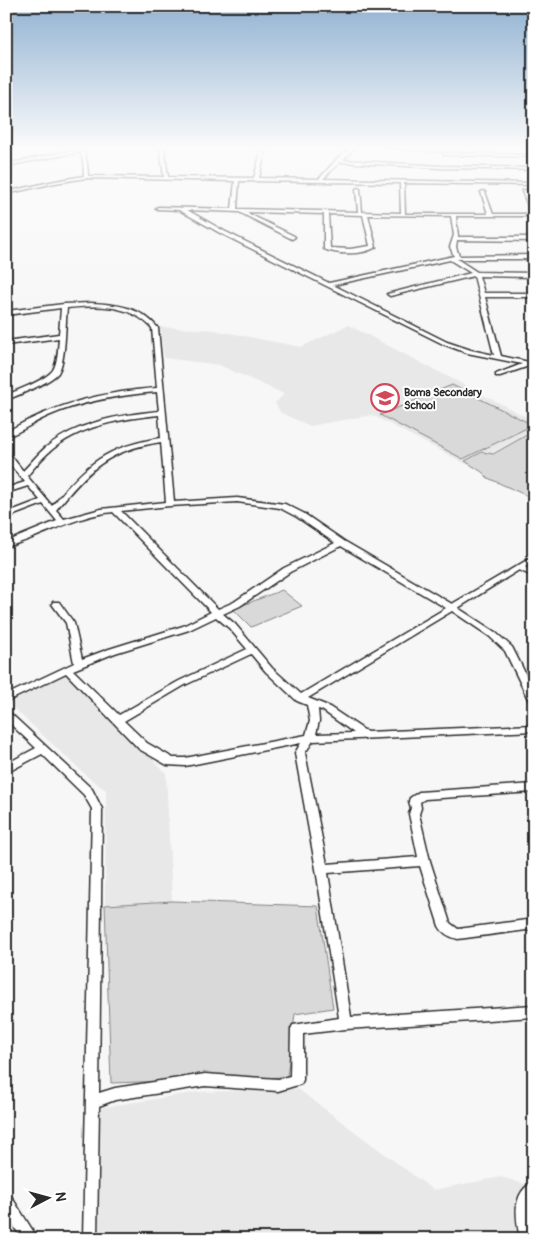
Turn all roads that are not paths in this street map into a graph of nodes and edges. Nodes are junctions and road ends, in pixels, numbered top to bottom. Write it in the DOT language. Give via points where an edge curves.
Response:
graph roads {
  1 [pos="236,206"];
  2 [pos="362,206"];
  3 [pos="403,206"];
  4 [pos="488,206"];
  5 [pos="158,208"];
  6 [pos="181,209"];
  7 [pos="236,211"];
  8 [pos="326,212"];
  9 [pos="363,213"];
  10 [pos="403,214"];
  11 [pos="453,215"];
  12 [pos="491,215"];
  13 [pos="534,215"];
  14 [pos="292,237"];
  15 [pos="455,238"];
  16 [pos="534,239"];
  17 [pos="534,257"];
  18 [pos="454,258"];
  19 [pos="476,274"];
  20 [pos="534,276"];
  21 [pos="327,285"];
  22 [pos="390,294"];
  23 [pos="481,295"];
  24 [pos="534,296"];
  25 [pos="64,306"];
  26 [pos="6,313"];
  27 [pos="61,336"];
  28 [pos="6,343"];
  29 [pos="498,358"];
  30 [pos="531,364"];
  31 [pos="498,375"];
  32 [pos="161,390"];
  33 [pos="6,398"];
  34 [pos="162,413"];
  35 [pos="6,435"];
  36 [pos="163,440"];
  37 [pos="6,455"];
  38 [pos="23,476"];
  39 [pos="29,483"];
  40 [pos="6,491"];
  41 [pos="44,501"];
  42 [pos="170,504"];
  43 [pos="115,510"];
  44 [pos="52,511"];
  45 [pos="6,516"];
  46 [pos="62,522"];
  47 [pos="340,543"];
  48 [pos="6,545"];
  49 [pos="534,558"];
  50 [pos="520,567"];
  51 [pos="534,575"];
  52 [pos="56,604"];
  53 [pos="451,608"];
  54 [pos="217,613"];
  55 [pos="253,650"];
  56 [pos="78,665"];
  57 [pos="67,669"];
  58 [pos="6,699"];
  59 [pos="300,699"];
  60 [pos="534,701"];
  61 [pos="312,704"];
  62 [pos="6,714"];
  63 [pos="118,720"];
  64 [pos="534,728"];
  65 [pos="366,736"];
  66 [pos="310,738"];
  67 [pos="42,749"];
  68 [pos="6,769"];
  69 [pos="534,788"];
  70 [pos="424,861"];
  71 [pos="322,869"];
  72 [pos="534,924"];
  73 [pos="534,1011"];
  74 [pos="346,1023"];
  75 [pos="92,1102"];
  76 [pos="534,1189"];
  77 [pos="6,1201"];
  78 [pos="31,1239"];
  79 [pos="90,1239"];
  80 [pos="527,1239"];
  1 -- 7 [label="street"];
  2 -- 9 [label="street"];
  3 -- 10 [label="street"];
  4 -- 12 [label="street"];
  5 -- 6 [label="street"];
  6 -- 7 [label="street"];
  6 -- 21 [label="street"];
  7 -- 8 [label="street"];
  7 -- 14 [label="street"];
  8 -- 9 [label="street"];
  8 -- 9 [label="street" via="327,249 334,251 373,247"];
  9 -- 10 [label="street"];
  10 -- 11 [label="street"];
  11 -- 12 [label="street"];
  11 -- 15 [label="street"];
  12 -- 13 [label="street"];
  15 -- 16 [label="street"];
  15 -- 18 [label="street"];
  17 -- 18 [label="street"];
  18 -- 19 [label="street"];
  18 -- 21 [label="street"];
  19 -- 20 [label="street"];
  19 -- 22 [label="street"];
  19 -- 23 [label="street"];
  21 -- 29 [label="street" via="445,343"];
  23 -- 24 [label="street"];
  23 -- 29 [label="street"];
  25 -- 26 [label="street"];
  25 -- 27 [label="street"];
  25 -- 32 [label="street" via="105,306 126,309 144,317 155,328"];
  27 -- 28 [label="street"];
  27 -- 33 [label="street" via="54,373"];
  29 -- 30 [label="street"];
  30 -- 31 [label="street"];
  32 -- 34 [label="street"];
  32 -- 35 [label="street" via="86,399 32,419"];
  34 -- 36 [label="street"];
  34 -- 38 [label="street" via="136,415 88,426 46,451"];
  36 -- 42 [label="street"];
  36 -- 44 [label="street" via="140,442 102,459 85,472"];
  37 -- 38 [label="street"];
  38 -- 39 [label="street"];
  39 -- 40 [label="street"];
  39 -- 41 [label="street"];
  41 -- 44 [label="street"];
  41 -- 45 [label="street"];
  42 -- 43 [label="street"];
  42 -- 47 [label="street" via="237,500 282,506"];
  43 -- 46 [label="street"];
  43 -- 54 [label="street"];
  44 -- 46 [label="street"];
  46 -- 48 [label="street"];
  47 -- 53 [label="street"];
  47 -- 54 [label="street" via="287,570 237,604"];
  49 -- 50 [label="street"];
  50 -- 51 [label="street"];
  50 -- 53 [label="street"];
  52 -- 56 [label="street" via="70,622"];
  53 -- 59 [label="street"];
  53 -- 60 [label="street" via="509,649"];
  54 -- 55 [label="street"];
  54 -- 56 [label="street" via="186,628"];
  55 -- 59 [label="street"];
  55 -- 63 [label="street" via="182,683"];
  56 -- 57 [label="street"];
  57 -- 58 [label="street"];
  57 -- 63 [label="street"];
  59 -- 61 [label="street"];
  61 -- 65 [label="street" via="325,708"];
  61 -- 66 [label="street" via="316,719"];
  62 -- 67 [label="street"];
  63 -- 66 [label="street" via="143,746 171,762"];
  64 -- 65 [label="street"];
  65 -- 66 [label="street"];
  66 -- 71 [label="street" via="300,753"];
  67 -- 68 [label="street"];
  67 -- 75 [label="street" via="88,792 96,809"];
  69 -- 70 [label="street" via="423,795 414,801 414,814"];
  70 -- 71 [label="street"];
  70 -- 72 [label="street" via="445,926 453,933"];
  71 -- 74 [label="street"];
  73 -- 74 [label="street"];
  74 -- 75 [label="street" via="297,1029 296,1080 278,1085 204,1080 115,1094"];
  75 -- 79 [label="street"];
  76 -- 80 [label="street" via="522,1208"];
  77 -- 78 [label="street"];
}
